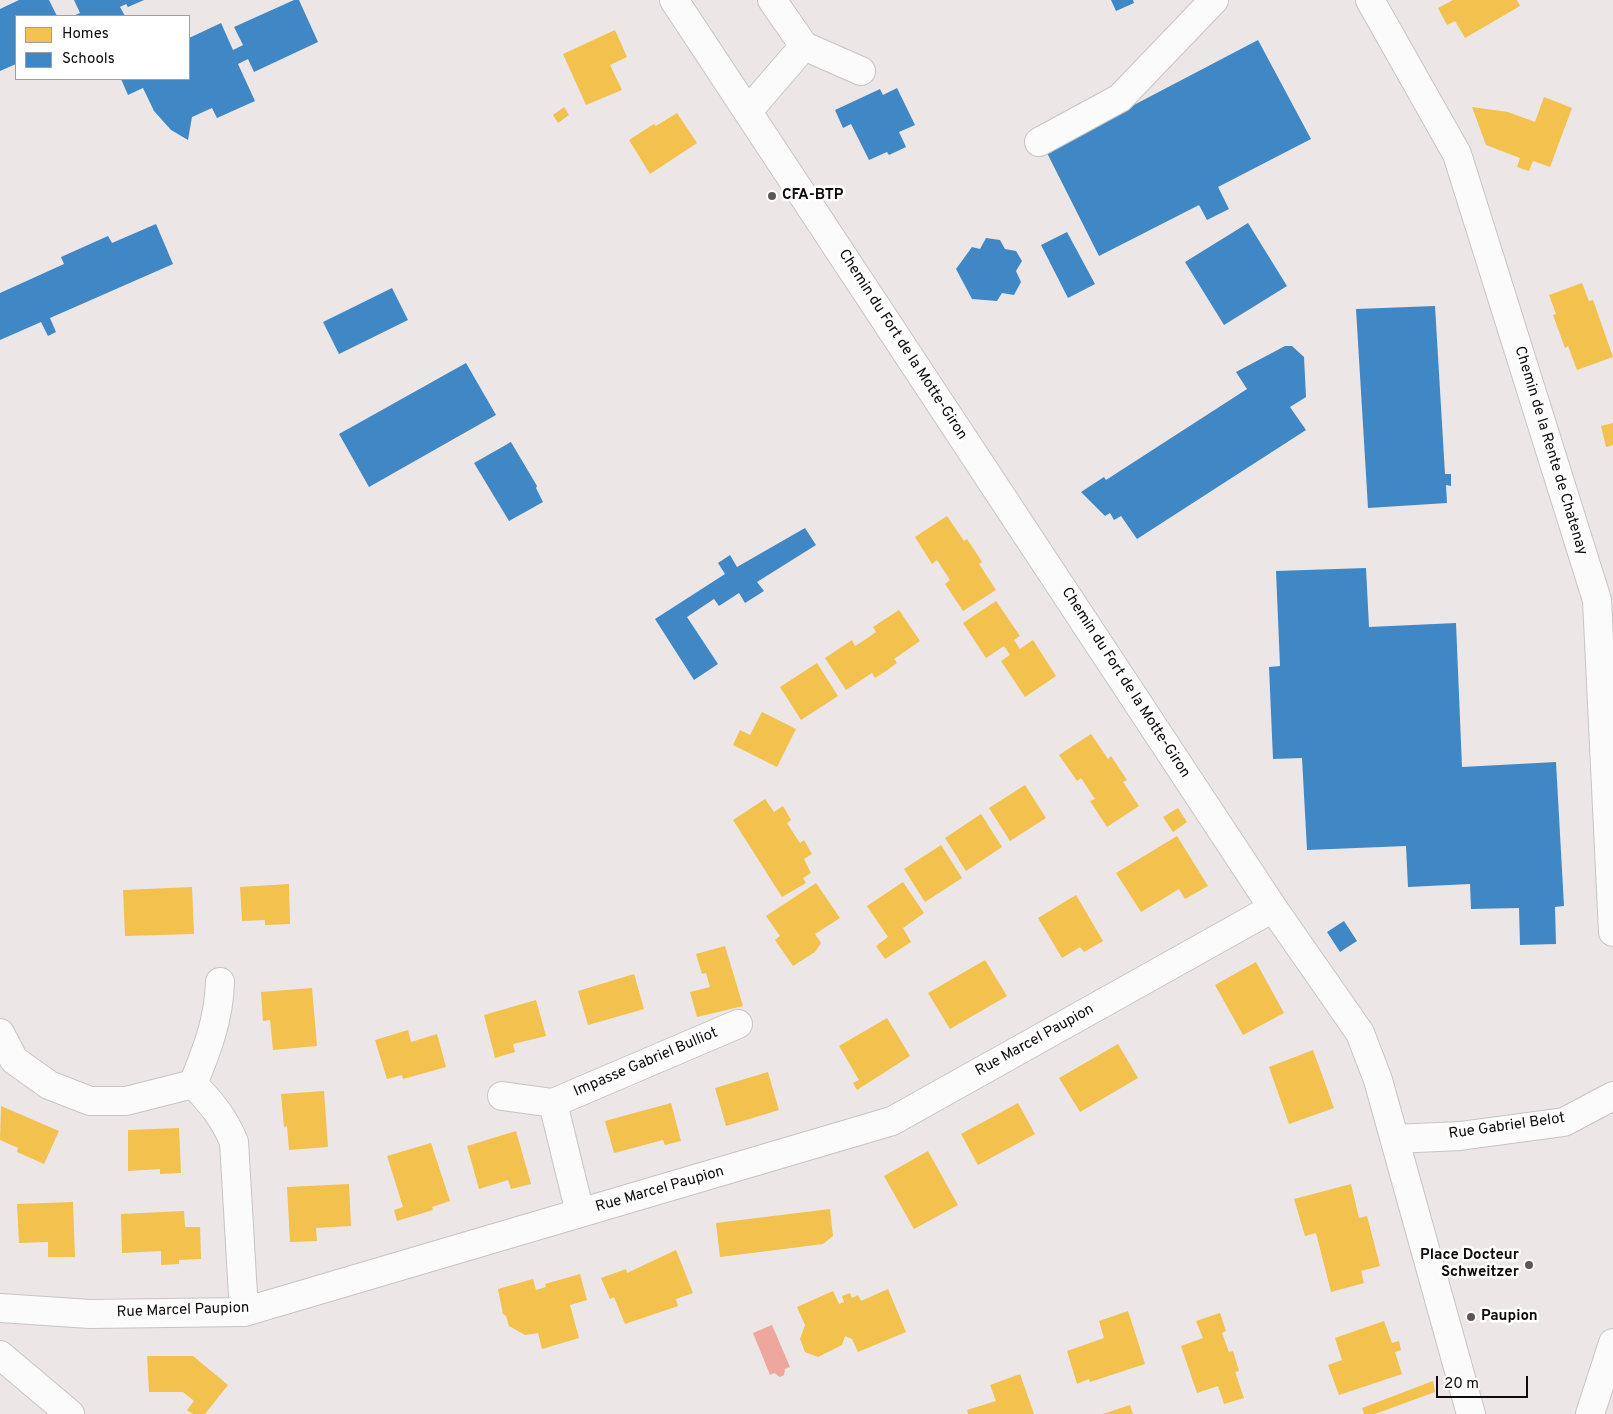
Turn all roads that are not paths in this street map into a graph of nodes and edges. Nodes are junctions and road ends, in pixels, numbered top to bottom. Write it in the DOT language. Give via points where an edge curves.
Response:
graph roads {
  1 [pos="674,0"];
  2 [pos="772,0"];
  3 [pos="1214,0"];
  4 [pos="1370,0"];
  5 [pos="804,46"];
  6 [pos="861,71"];
  7 [pos="748,111"];
  8 [pos="1039,142"];
  9 [pos="1273,908"];
  10 [pos="1613,932"];
  11 [pos="220,982"];
  12 [pos="738,1024"];
  13 [pos="0,1033"];
  14 [pos="193,1084"];
  15 [pos="502,1096"];
  16 [pos="1613,1096"];
  17 [pos="554,1103"];
  18 [pos="1395,1139"];
  19 [pos="580,1213"];
  20 [pos="0,1308"];
  21 [pos="244,1312"];
  22 [pos="1613,1343"];
  23 [pos="0,1354"];
  24 [pos="70,1414"];
  25 [pos="1471,1414"];
  26 [pos="1590,1414"];
  1 -- 7 [label="street, Chemin du Fort de la Motte-Giron"];
  2 -- 5 [label="street"];
  3 -- 8 [label="street" via="1120,98"];
  4 -- 10 [label="street, Chemin de la Rente de Chatenay" via="1457,154 1597,600"];
  5 -- 6 [label="street"];
  5 -- 7 [label="street"];
  7 -- 9 [label="street, Chemin du Fort de la Motte-Giron"];
  9 -- 18 [label="street, Chemin du Fort de la Motte-Giron" via="1360,1033"];
  9 -- 19 [label="street, Rue Marcel Paupion" via="892,1121"];
  11 -- 14 [label="street" via="220,1005 214,1029"];
  12 -- 17 [label="street, Impasse Gabriel Bulliot"];
  13 -- 14 [label="street" via="14,1060 49,1085 90,1101 126,1101"];
  14 -- 21 [label="street" via="226,1122 234,1142"];
  15 -- 17 [label="street"];
  16 -- 18 [label="street, Rue Gabriel Belot" via="1564,1122 1460,1136"];
  17 -- 19 [label="street"];
  18 -- 25 [label="street, Chemin du Fort de la Motte-Giron"];
  19 -- 21 [label="street, Rue Marcel Paupion"];
  20 -- 21 [label="street, Rue Marcel Paupion" via="90,1314"];
  22 -- 26 [label="street"];
  23 -- 24 [label="street"];
}
